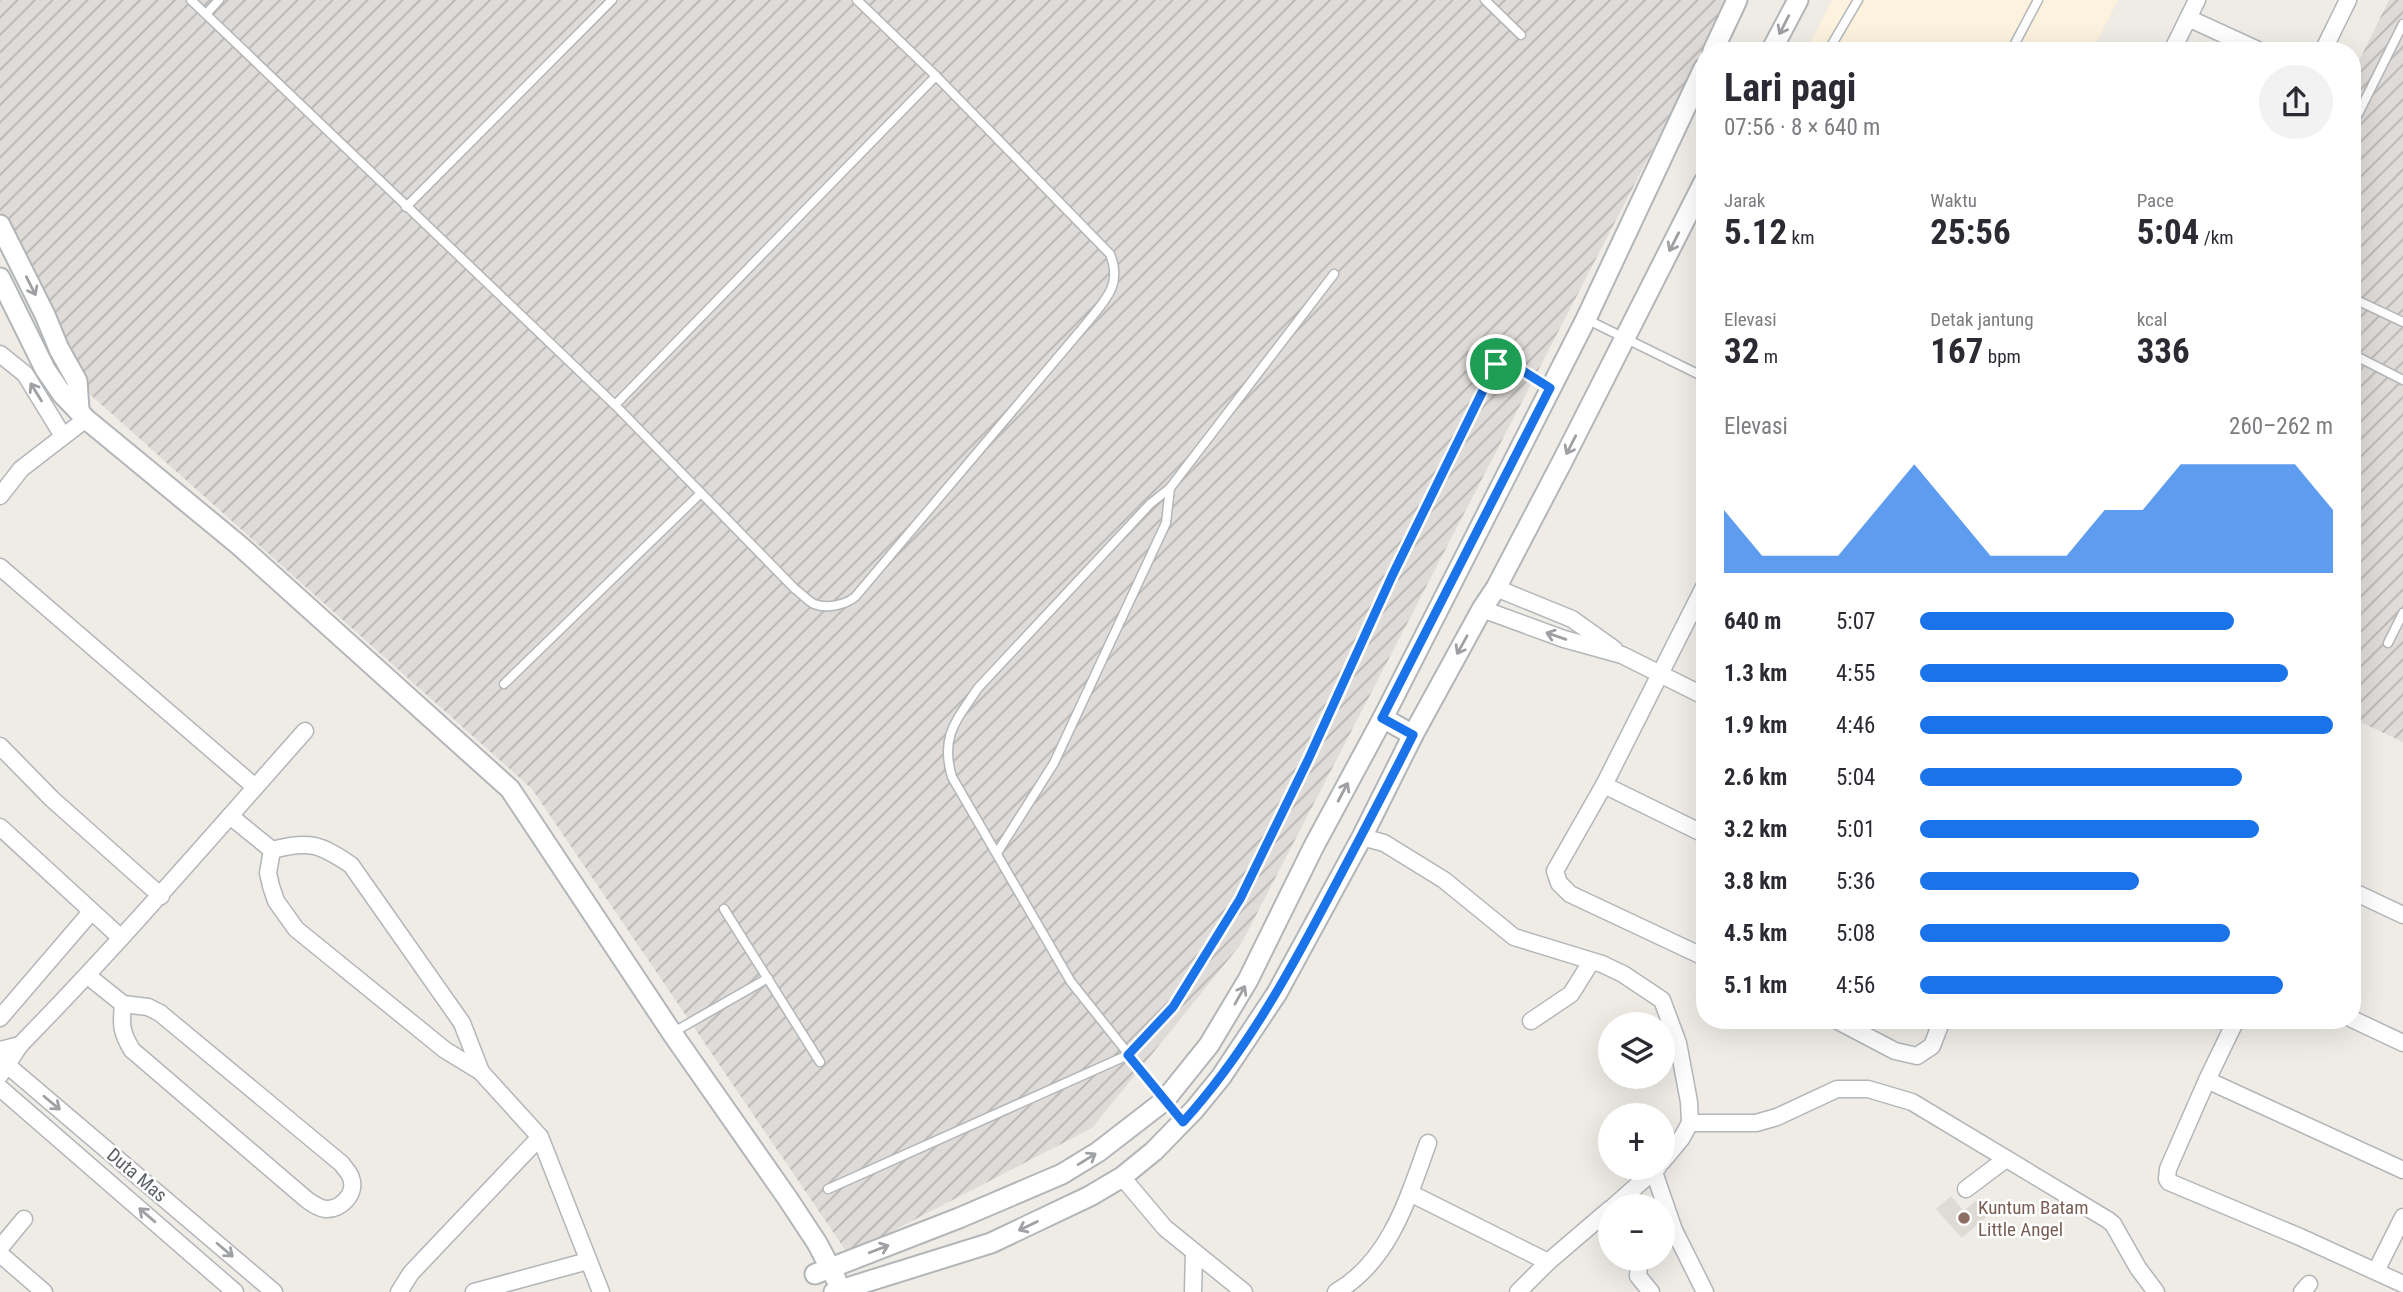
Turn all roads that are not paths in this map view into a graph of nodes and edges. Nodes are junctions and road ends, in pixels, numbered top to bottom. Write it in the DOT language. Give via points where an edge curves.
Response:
graph roads {
  1 [pos="191,0"];
  2 [pos="219,0"];
  3 [pos="612,0"];
  4 [pos="856,0"];
  5 [pos="1737,0"];
  6 [pos="1798,0"];
  7 [pos="1858,0"];
  8 [pos="2038,0"];
  9 [pos="2197,0"];
  10 [pos="2348,0"];
  11 [pos="1487,1"];
  12 [pos="206,14"];
  13 [pos="2188,18"];
  14 [pos="2403,24"];
  15 [pos="1521,34"];
  16 [pos="1722,42"];
  17 [pos="1776,42"];
  18 [pos="1833,42"];
  19 [pos="2016,42"];
  20 [pos="2176,42"];
  21 [pos="2240,42"];
  22 [pos="2327,42"];
  23 [pos="936,76"];
  24 [pos="1696,85"];
  25 [pos="2361,108"];
  26 [pos="1696,197"];
  27 [pos="406,207"];
  28 [pos="0,225"];
  29 [pos="1334,274"];
  30 [pos="0,278"];
  31 [pos="2361,302"];
  32 [pos="1586,320"];
  33 [pos="2403,322"];
  34 [pos="1625,338"];
  35 [pos="0,354"];
  36 [pos="2361,359"];
  37 [pos="1696,373"];
  38 [pos="2403,380"];
  39 [pos="1550,388"];
  40 [pos="615,405"];
  41 [pos="83,414"];
  42 [pos="64,436"];
  43 [pos="1170,488"];
  44 [pos="701,493"];
  45 [pos="0,496"];
  46 [pos="0,567"];
  47 [pos="1496,588"];
  48 [pos="1696,603"];
  49 [pos="1482,609"];
  50 [pos="2403,613"];
  51 [pos="2388,643"];
  52 [pos="1622,655"];
  53 [pos="1660,673"];
  54 [pos="504,684"];
  55 [pos="1696,692"];
  56 [pos="1382,718"];
  57 [pos="305,731"];
  58 [pos="1413,735"];
  59 [pos="0,746"];
  60 [pos="1604,785"];
  61 [pos="255,788"];
  62 [pos="230,816"];
  63 [pos="0,827"];
  64 [pos="1696,831"];
  65 [pos="1363,836"];
  66 [pos="272,850"];
  67 [pos="997,853"];
  68 [pos="2361,895"];
  69 [pos="161,896"];
  70 [pos="724,909"];
  71 [pos="91,912"];
  72 [pos="2403,915"];
  73 [pos="121,938"];
  74 [pos="1696,953"];
  75 [pos="1591,962"];
  76 [pos="88,976"];
  77 [pos="768,978"];
  78 [pos="122,1004"];
  79 [pos="0,1018"];
  80 [pos="1531,1021"];
  81 [pos="2361,1024"];
  82 [pos="1853,1029"];
  83 [pos="1938,1029"];
  84 [pos="2232,1029"];
  85 [pos="672,1033"];
  86 [pos="2403,1043"];
  87 [pos="20,1045"];
  88 [pos="0,1050"];
  89 [pos="1128,1055"];
  90 [pos="820,1062"];
  91 [pos="3,1066"];
  92 [pos="481,1072"];
  93 [pos="2207,1080"];
  94 [pos="0,1088"];
  95 [pos="1164,1101"];
  96 [pos="1183,1122"];
  97 [pos="1690,1122"];
  98 [pos="540,1137"];
  99 [pos="1428,1143"];
  100 [pos="1675,1146"];
  101 [pos="2006,1159"];
  102 [pos="2403,1170"];
  103 [pos="1122,1177"];
  104 [pos="1643,1180"];
  105 [pos="828,1189"];
  106 [pos="1966,1189"];
  107 [pos="1410,1193"];
  108 [pos="1628,1194"];
  109 [pos="2403,1217"];
  110 [pos="24,1219"];
  111 [pos="1598,1219"];
  112 [pos="1675,1247"];
  113 [pos="0,1248"];
  114 [pos="1194,1252"];
  115 [pos="0,1254"];
  116 [pos="588,1261"];
  117 [pos="1548,1262"];
  118 [pos="1638,1271"];
  119 [pos="2376,1271"];
  120 [pos="821,1278"];
  121 [pos="2403,1284"];
  122 [pos="839,1291"];
  123 [pos="44,1292"];
  124 [pos="235,1292"];
  125 [pos="274,1292"];
  126 [pos="399,1292"];
  127 [pos="474,1292"];
  128 [pos="601,1292"];
  129 [pos="1193,1292"];
  130 [pos="1244,1292"];
  131 [pos="1336,1292"];
  132 [pos="1518,1292"];
  133 [pos="1651,1292"];
  134 [pos="1705,1292"];
  135 [pos="2156,1292"];
  1 -- 12 [label="lane"];
  2 -- 12 [label="lane"];
  3 -- 27 [label="lane"];
  4 -- 23 [label="lane"];
  5 -- 16 [label="street"];
  6 -- 17 [label="street, one-way"];
  7 -- 18 [label="lane"];
  8 -- 19 [label="lane"];
  9 -- 13 [label="street"];
  10 -- 22 [label="street"];
  11 -- 15 [label="lane"];
  12 -- 27 [label="lane"];
  13 -- 20 [label="street"];
  13 -- 21 [label="street"];
  14 -- 25 [label="lane"];
  23 -- 40 [label="lane"];
  23 -- 44 [label="lane" via="1110,254 1114,285 846,604 814,604"];
  24 -- 32 [label="street"];
  26 -- 34 [label="street, one-way"];
  27 -- 40 [label="lane"];
  28 -- 41 [label="street, one-way" via="77,381"];
  29 -- 43 [label="lane"];
  30 -- 41 [label="street" via="45,369"];
  31 -- 33 [label="lane"];
  32 -- 34 [label="lane"];
  32 -- 39 [label="street"];
  34 -- 37 [label="lane"];
  34 -- 47 [label="street, one-way"];
  42 -- 35 [label="street, one-way" via="24,374"];
  36 -- 38 [label="lane"];
  39 -- 56 [label="street"];
  39 -- 89 [label="lane" via="1515,366 1496,364 1240,899 1173,1007"];
  40 -- 44 [label="lane"];
  41 -- 42 [label="street"];
  41 -- 85 [label="street" via="240,546 510,789"];
  42 -- 45 [label="street" via="21,469"];
  43 -- 67 [label="lane" via="1166,523 1054,763"];
  43 -- 67 [label="lane" via="978,688 947,740 952,777"];
  44 -- 54 [label="lane"];
  46 -- 61 [label="street"];
  47 -- 49 [label="street"];
  47 -- 52 [label="street" via="1572,619"];
  48 -- 53 [label="street"];
  52 -- 49 [label="street, one-way"];
  49 -- 58 [label="street, one-way"];
  50 -- 51 [label="lane"];
  52 -- 53 [label="street"];
  53 -- 55 [label="street"];
  53 -- 60 [label="street"];
  56 -- 58 [label="street"];
  95 -- 56 [label="street, one-way" via="1209,1045 1238,999"];
  57 -- 61 [label="street"];
  58 -- 65 [label="street"];
  59 -- 69 [label="street"];
  60 -- 64 [label="street"];
  60 -- 74 [label="street" via="1555,871 1559,883 1570,894"];
  61 -- 62 [label="street"];
  62 -- 66 [label="street"];
  62 -- 69 [label="street"];
  63 -- 71 [label="street"];
  65 -- 75 [label="street" via="1384,843 1444,880 1514,937"];
  65 -- 96 [label="street" via="1277,993 1221,1077"];
  66 -- 92 [label="street" via="271,886 296,929 445,1050"];
  66 -- 92 [label="street" via="312,844 351,865 462,1023"];
  67 -- 89 [label="lane" via="1071,982"];
  68 -- 72 [label="street"];
  69 -- 73 [label="street"];
  70 -- 77 [label="lane"];
  71 -- 73 [label="street"];
  71 -- 79 [label="street"];
  73 -- 76 [label="street"];
  75 -- 80 [label="street" via="1570,994"];
  75 -- 97 [label="street" via="1623,974 1662,1000 1678,1043"];
  76 -- 78 [label="street"];
  76 -- 87 [label="street"];
  77 -- 85 [label="lane"];
  77 -- 90 [label="lane"];
  78 -- 78 [label="street" via="121,1026 132,1050 317,1207 335,1208 346,1201 353,1186 342,1164 160,1013"];
  81 -- 86 [label="street"];
  82 -- 83 [label="street" via="1895,1051 1917,1056 1932,1045"];
  84 -- 93 [label="street"];
  85 -- 120 [label="street" via="817,1243"];
  87 -- 88 [label="street"];
  87 -- 91 [label="street"];
  89 -- 95 [label="lane"];
  89 -- 105 [label="lane"];
  91 -- 125 [label="street, Duta Mas, one-way"];
  92 -- 98 [label="street"];
  93 -- 102 [label="street"];
  93 -- 119 [label="street" via="2168,1169 2169,1182"];
  124 -- 94 [label="street, one-way"];
  95 -- 96 [label="lane"];
  120 -- 95 [label="street, one-way" via="1062,1174"];
  96 -- 103 [label="street"];
  97 -- 100 [label="street"];
  97 -- 101 [label="street" via="1756,1123 1837,1089 1868,1089 1912,1102"];
  98 -- 116 [label="street"];
  98 -- 126 [label="street" via="411,1273"];
  99 -- 107 [label="street"];
  101 -- 106 [label="street"];
  101 -- 135 [label="street" via="2113,1224"];
  103 -- 114 [label="street" via="1165,1228"];
  103 -- 122 [label="street, one-way" via="991,1243"];
  104 -- 108 [label="street"];
  107 -- 117 [label="street"];
  107 -- 131 [label="street" via="1370,1265"];
  109 -- 119 [label="street"];
  110 -- 113 [label="street"];
  111 -- 117 [label="street"];
  112 -- 134 [label="street"];
  114 -- 129 [label="street"];
  114 -- 130 [label="street"];
  115 -- 123 [label="street"];
  116 -- 127 [label="street"];
  116 -- 128 [label="street"];
  117 -- 132 [label="street"];
  118 -- 133 [label="street"];
  119 -- 121 [label="street"];
  120 -- 122 [label="street"];
}
